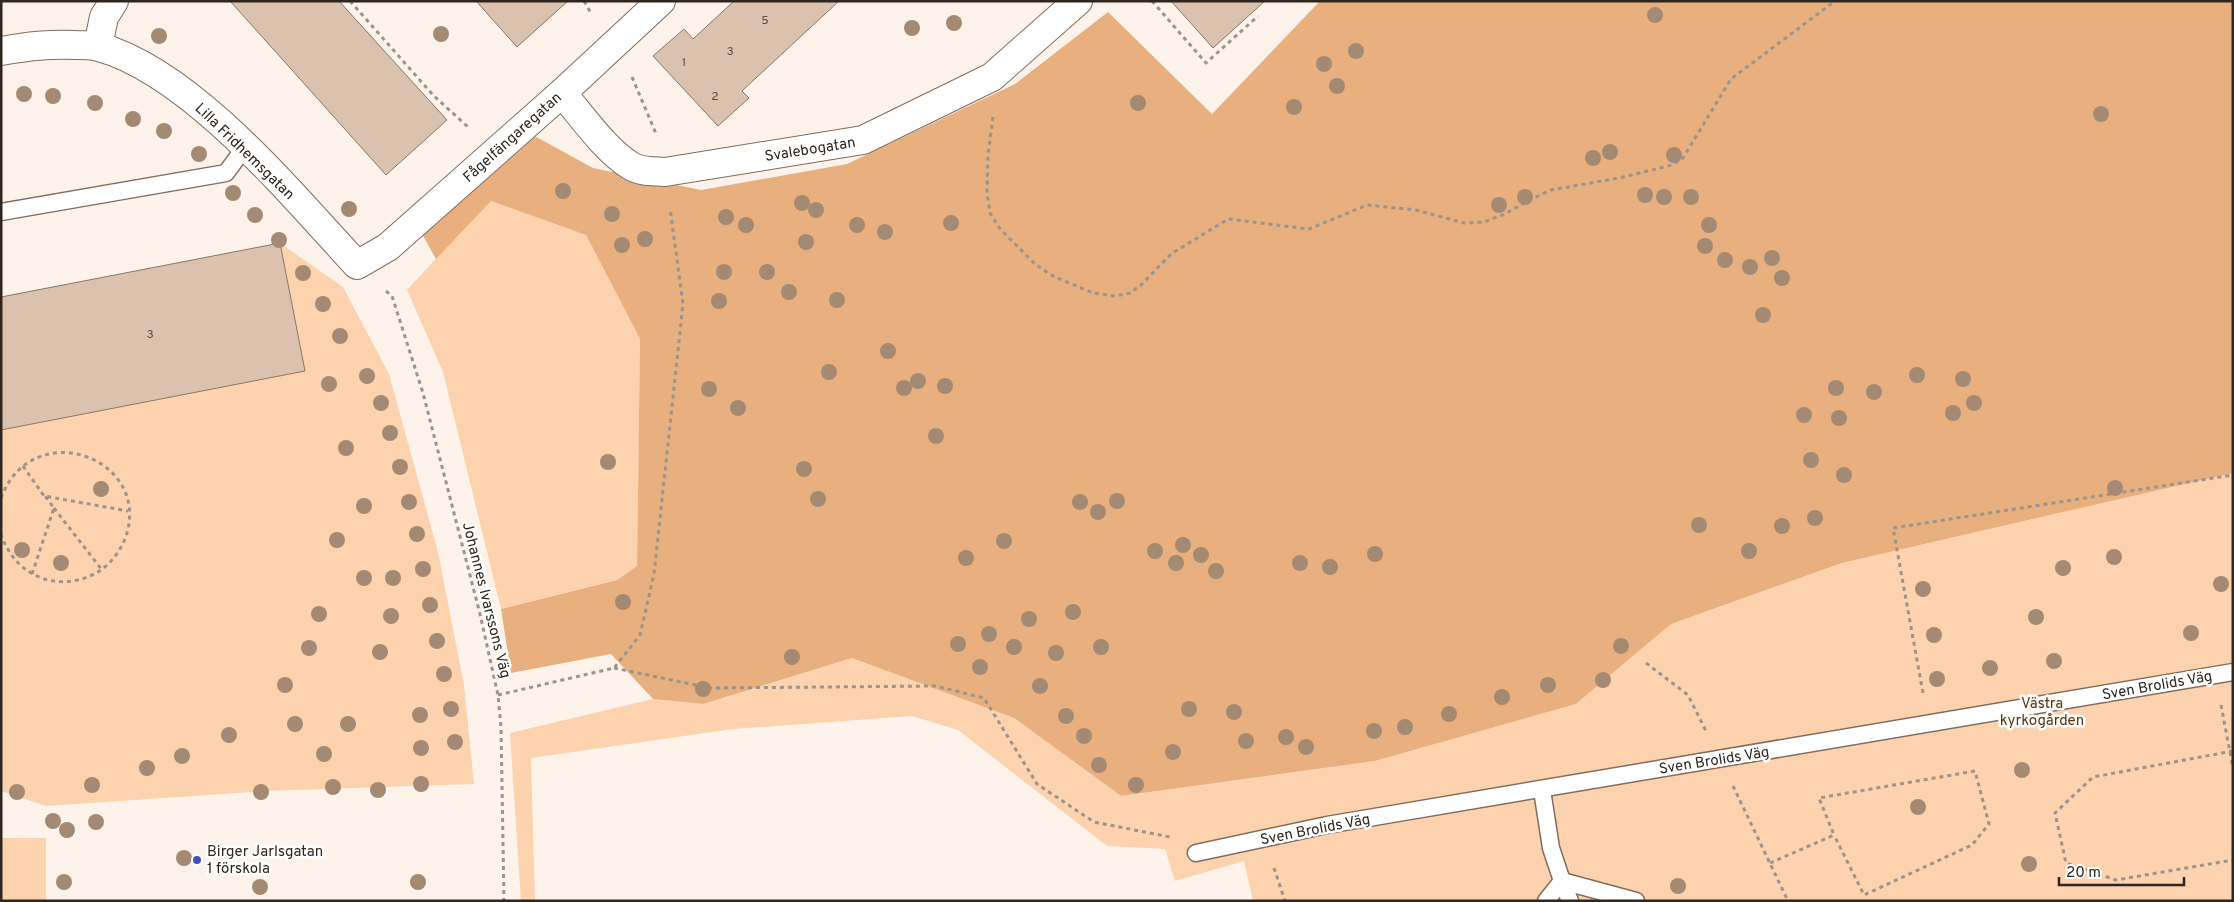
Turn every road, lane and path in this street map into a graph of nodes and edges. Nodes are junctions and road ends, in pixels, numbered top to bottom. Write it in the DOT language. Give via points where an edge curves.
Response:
graph roads {
  1 [pos="114,1"];
  2 [pos="350,1"];
  3 [pos="661,1"];
  4 [pos="1078,1"];
  5 [pos="1152,1"];
  6 [pos="1835,1"];
  7 [pos="1258,16"];
  8 [pos="98,46"];
  9 [pos="614,46"];
  10 [pos="1,51"];
  11 [pos="562,93"];
  12 [pos="993,122"];
  13 [pos="245,147"];
  14 [pos="499,149"];
  15 [pos="665,172"];
  16 [pos="1,212"];
  17 [pos="357,265"];
  18 [pos="23,466"];
  19 [pos="2233,475"];
  20 [pos="44,496"];
  21 [pos="1,498"];
  22 [pos="54,508"];
  23 [pos="128,511"];
  24 [pos="1,535"];
  25 [pos="102,570"];
  26 [pos="32,574"];
  27 [pos="614,668"];
  28 [pos="2233,672"];
  29 [pos="2215,675"];
  30 [pos="498,695"];
  31 [pos="1928,724"];
  32 [pos="2231,752"];
  33 [pos="2233,768"];
  34 [pos="1542,790"];
  35 [pos="1834,835"];
  36 [pos="1196,853"];
  37 [pos="2233,860"];
  38 [pos="1770,863"];
  39 [pos="1562,881"];
  40 [pos="504,901"];
  41 [pos="1546,901"];
  42 [pos="1570,901"];
  43 [pos="1636,901"];
  1 -- 8 [label="street" via="104,17"];
  2 -- 14 [label="path" via="434,96 480,137"];
  3 -- 9 [label="street, Fågelfängaregatan"];
  4 -- 15 [label="street, Svalebogatan" via="992,77 863,140"];
  5 -- 7 [label="path" via="1206,63"];
  6 -- 12 [label="path" via="1731,80 1683,158 1672,165 1550,190 1484,222 1464,223 1416,210 1367,205 1309,229 1228,219 1171,254 1136,289 1116,296 1092,293 1052,276 1036,265 1000,229 990,213 987,193"];
  8 -- 10 [label="street, Lilla Fridhemsgatan" via="47,44"];
  8 -- 13 [label="street, Lilla Fridhemsgatan" via="133,60 166,80"];
  9 -- 11 [label="street, Fågelfängaregatan"];
  9 -- 15 [label="path" via="628,69 657,135"];
  11 -- 14 [label="street, Fågelfängaregatan"];
  11 -- 15 [label="street, Svalebogatan" via="611,149 632,167"];
  13 -- 16 [label="lane" via="226,173"];
  13 -- 17 [label="street, Lilla Fridhemsgatan"];
  14 -- 17 [label="street, Fågelfängaregatan" via="388,247"];
  15 -- 27 [label="path" via="683,304 654,574 640,635"];
  17 -- 30 [label="path, Johannes Ivarssons Väg" via="392,296 395,305 423,393"];
  18 -- 20 [label="path"];
  18 -- 21 [label="path" via="11,478"];
  18 -- 23 [label="path" via="50,453 86,455 115,476 122,486"];
  19 -- 31 [label="path" via="1893,528"];
  20 -- 22 [label="path"];
  20 -- 23 [label="path"];
  22 -- 25 [label="path"];
  22 -- 26 [label="path"];
  23 -- 25 [label="path" via="127,533 116,555"];
  24 -- 26 [label="path" via="13,557"];
  25 -- 26 [label="path" via="65,582"];
  27 -- 30 [label="path, Johannes Ivarssons Väg"];
  27 -- 36 [label="path" via="710,688 936,686 984,698 1038,784 1094,822 1173,838"];
  28 -- 29 [label="lane, Sven Brolids Väg"];
  29 -- 31 [label="lane, Sven Brolids Väg"];
  29 -- 32 [label="path"];
  30 -- 40 [label="path"];
  31 -- 34 [label="lane, Sven Brolids Väg"];
  32 -- 33 [label="path"];
  32 -- 37 [label="path" via="2093,777 2055,813 2066,863 2116,880"];
  34 -- 36 [label="lane, Sven Brolids Väg" via="1327,825"];
  34 -- 39 [label="lane" via="1551,848"];
  35 -- 35 [label="path" via="1819,798 1975,771 1988,824 1972,846 1864,895"];
  35 -- 38 [label="path"];
  39 -- 41 [label="lane"];
  39 -- 42 [label="lane"];
  39 -- 43 [label="lane"];
}
